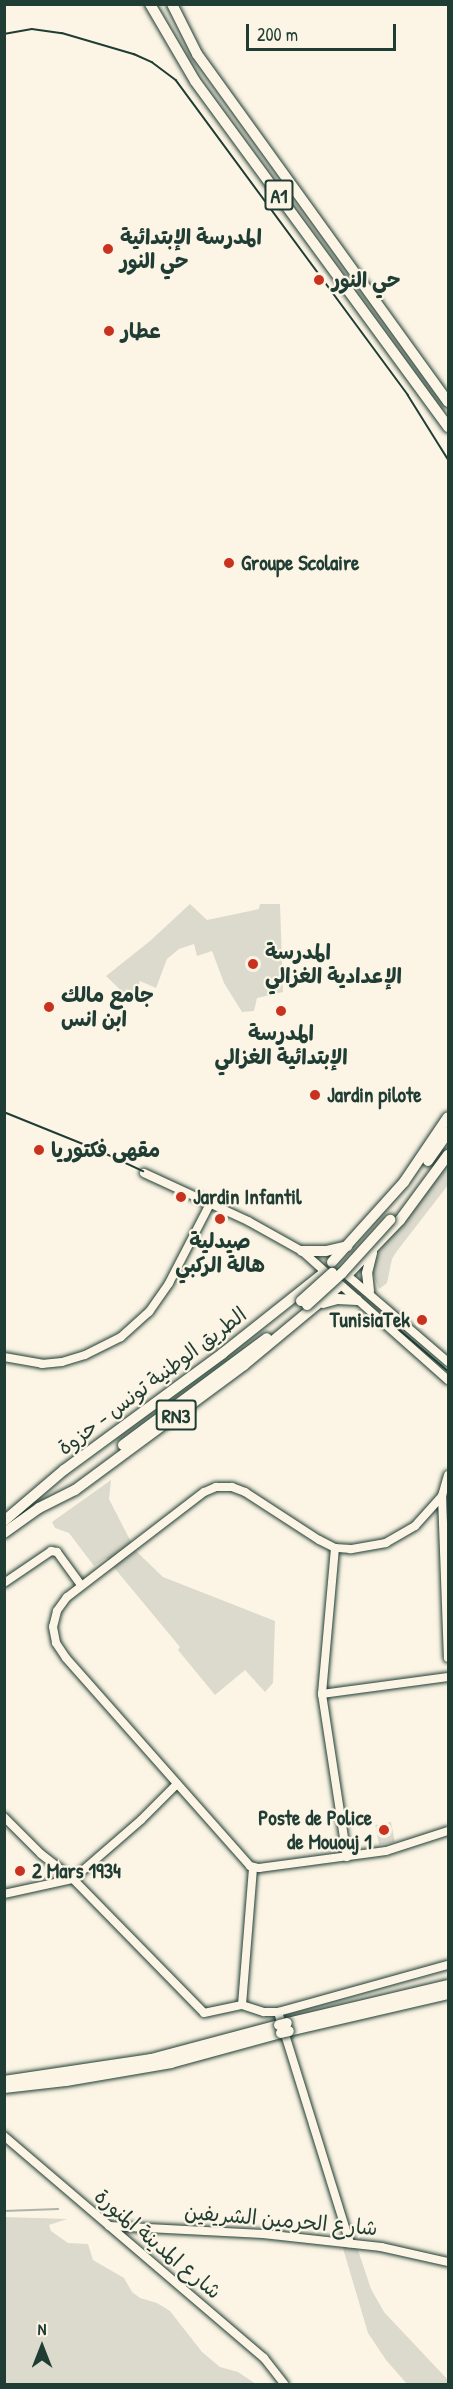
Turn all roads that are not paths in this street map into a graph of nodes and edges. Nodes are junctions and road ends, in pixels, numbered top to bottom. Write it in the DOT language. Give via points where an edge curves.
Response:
graph roads {
  1 [pos="150,4"];
  2 [pos="172,4"];
  3 [pos="448,402"];
  4 [pos="448,427"];
  5 [pos="448,1117"];
  6 [pos="448,1132"];
  7 [pos="448,1143"];
  8 [pos="448,1155"];
  9 [pos="144,1173"];
  10 [pos="211,1202"];
  11 [pos="387,1219"];
  12 [pos="350,1245"];
  13 [pos="374,1249"];
  14 [pos="304,1253"];
  15 [pos="328,1267"];
  16 [pos="348,1275"];
  17 [pos="340,1286"];
  18 [pos="369,1291"];
  19 [pos="357,1300"];
  20 [pos="308,1304"];
  21 [pos="4,1357"];
  22 [pos="448,1362"];
  23 [pos="448,1380"];
  24 [pos="448,1475"];
  25 [pos="442,1496"];
  26 [pos="36,1503"];
  27 [pos="4,1521"];
  28 [pos="4,1533"];
  29 [pos="335,1548"];
  30 [pos="4,1583"];
  31 [pos="81,1585"];
  32 [pos="448,1658"];
  33 [pos="448,1677"];
  34 [pos="322,1694"];
  35 [pos="177,1784"];
  36 [pos="4,1817"];
  37 [pos="448,1831"];
  38 [pos="347,1857"];
  39 [pos="253,1867"];
  40 [pos="73,1879"];
  41 [pos="4,1894"];
  42 [pos="448,1965"];
  43 [pos="448,1985"];
  44 [pos="448,1994"];
  45 [pos="242,2005"];
  46 [pos="278,2012"];
  47 [pos="284,2028"];
  48 [pos="4,2081"];
  49 [pos="4,2088"];
  50 [pos="4,2136"];
  51 [pos="109,2226"];
  52 [pos="131,2226"];
  53 [pos="127,2240"];
  54 [pos="350,2243"];
  55 [pos="448,2262"];
  56 [pos="284,2385"];
  1 -- 4 [label="highway, A1" via="195,81"];
  2 -- 3 [label="highway, A1" via="197,54"];
  5 -- 12 [label="highway, RN3" via="404,1182"];
  6 -- 11 [label="highway"];
  7 -- 11 [label="highway"];
  8 -- 13 [label="highway" via="411,1207"];
  9 -- 10 [label="street"];
  10 -- 14 [label="street"];
  10 -- 21 [label="street" via="169,1283 132,1329 104,1347 62,1362 42,1364"];
  11 -- 20 [label="highway, bridge" via="358,1256"];
  12 -- 14 [label="highway"];
  12 -- 15 [label="highway, RN3"];
  13 -- 16 [label="highway"];
  13 -- 18 [label="highway" via="367,1273"];
  14 -- 15 [label="street"];
  15 -- 16 [label="highway" via="342,1263"];
  15 -- 17 [label="highway" via="327,1282"];
  15 -- 26 [label="highway, الطريق الوطنية تونس - حزوة / RN3" via="240,1340 64,1470"];
  16 -- 17 [label="highway"];
  16 -- 18 [label="street"];
  17 -- 19 [label="street"];
  17 -- 20 [label="highway"];
  18 -- 22 [label="street"];
  19 -- 20 [label="highway"];
  19 -- 23 [label="street"];
  20 -- 26 [label="highway"];
  24 -- 25 [label="street"];
  25 -- 29 [label="street" via="397,1538 369,1548"];
  25 -- 32 [label="street"];
  26 -- 27 [label="highway, الطريق الوطنية تونس - حزوة / RN3"];
  26 -- 28 [label="highway, الطريق الوطنية تونس - حزوة / RN3"];
  29 -- 31 [label="street" via="245,1492 223,1486 204,1492"];
  29 -- 34 [label="street"];
  30 -- 31 [label="street" via="51,1551 57,1552"];
  31 -- 35 [label="street" via="57,1611 53,1627 56,1643"];
  33 -- 34 [label="street"];
  34 -- 38 [label="street"];
  35 -- 39 [label="street"];
  35 -- 40 [label="street"];
  36 -- 40 [label="street"];
  37 -- 38 [label="street" via="386,1851"];
  38 -- 39 [label="street"];
  39 -- 45 [label="street"];
  40 -- 41 [label="street"];
  40 -- 45 [label="street" via="204,2013"];
  42 -- 46 [label="street"];
  43 -- 47 [label="highway"];
  44 -- 47 [label="highway"];
  45 -- 46 [label="street"];
  46 -- 54 [label="street"];
  47 -- 48 [label="highway" via="160,2057"];
  47 -- 49 [label="highway" via="171,2063"];
  50 -- 51 [label="street, شارع المدينة المنورة"];
  51 -- 52 [label="street, شارع الحرمين الشريفين"];
  51 -- 53 [label="street, شارع المدينة المنورة"];
  52 -- 53 [label="street"];
  52 -- 54 [label="street, شارع الحرمين الشريفين" via="235,2231"];
  53 -- 56 [label="street, شارع المدينة المنورة" via="264,2358"];
  54 -- 55 [label="street, شارع الحرمين الشريفين"];
}
